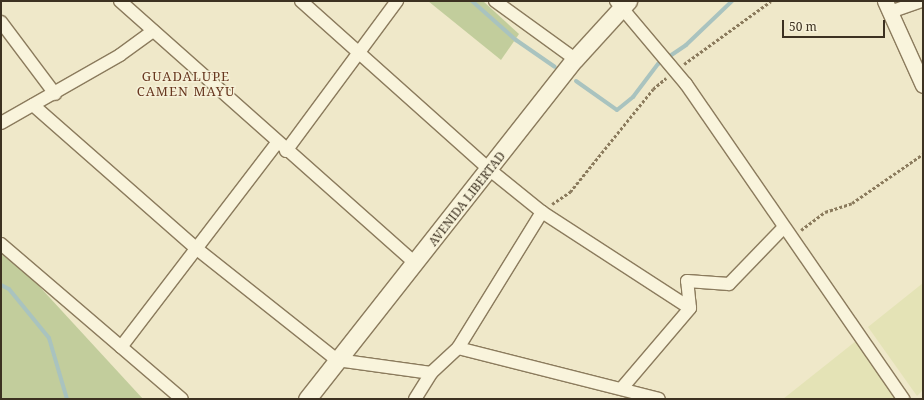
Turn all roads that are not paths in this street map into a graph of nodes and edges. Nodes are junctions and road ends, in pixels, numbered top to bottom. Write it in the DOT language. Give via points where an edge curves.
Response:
graph roads {
  1 [pos="120,1"];
  2 [pos="301,1"];
  3 [pos="397,1"];
  4 [pos="495,1"];
  5 [pos="922,1"];
  6 [pos="622,4"];
  7 [pos="887,7"];
  8 [pos="1,22"];
  9 [pos="153,31"];
  10 [pos="359,53"];
  11 [pos="575,59"];
  12 [pos="922,87"];
  13 [pos="55,94"];
  14 [pos="33,105"];
  15 [pos="1,123"];
  16 [pos="281,147"];
  17 [pos="490,170"];
  18 [pos="542,212"];
  19 [pos="786,233"];
  20 [pos="1,244"];
  21 [pos="197,249"];
  22 [pos="416,264"];
  23 [pos="690,308"];
  24 [pos="121,346"];
  25 [pos="458,348"];
  26 [pos="337,360"];
  27 [pos="431,373"];
  28 [pos="622,388"];
  29 [pos="182,399"];
  30 [pos="307,399"];
  31 [pos="415,399"];
  32 [pos="659,399"];
  33 [pos="903,399"];
  1 -- 9 [label="street"];
  2 -- 10 [label="street"];
  3 -- 10 [label="street"];
  4 -- 11 [label="street"];
  5 -- 7 [label="street"];
  6 -- 11 [label="main road, AVENIDA LIBERTAD"];
  6 -- 19 [label="street" via="674,71"];
  7 -- 12 [label="street"];
  8 -- 13 [label="street"];
  9 -- 13 [label="street"];
  9 -- 16 [label="street"];
  10 -- 16 [label="street"];
  10 -- 17 [label="street"];
  11 -- 17 [label="main road, AVENIDA LIBERTAD"];
  13 -- 14 [label="street"];
  14 -- 15 [label="street"];
  14 -- 21 [label="street"];
  16 -- 21 [label="street"];
  16 -- 22 [label="street"];
  17 -- 18 [label="street"];
  17 -- 22 [label="main road, AVENIDA LIBERTAD"];
  18 -- 23 [label="street"];
  18 -- 25 [label="street"];
  19 -- 23 [label="street" via="729,284 686,281"];
  19 -- 33 [label="street"];
  20 -- 24 [label="street"];
  21 -- 24 [label="street"];
  21 -- 26 [label="street"];
  22 -- 26 [label="main road, AVENIDA LIBERTAD"];
  23 -- 28 [label="street"];
  24 -- 29 [label="street"];
  25 -- 27 [label="street"];
  25 -- 28 [label="street"];
  26 -- 27 [label="street"];
  26 -- 30 [label="main road, AVENIDA LIBERTAD"];
  27 -- 31 [label="street"];
  28 -- 32 [label="street"];
}
